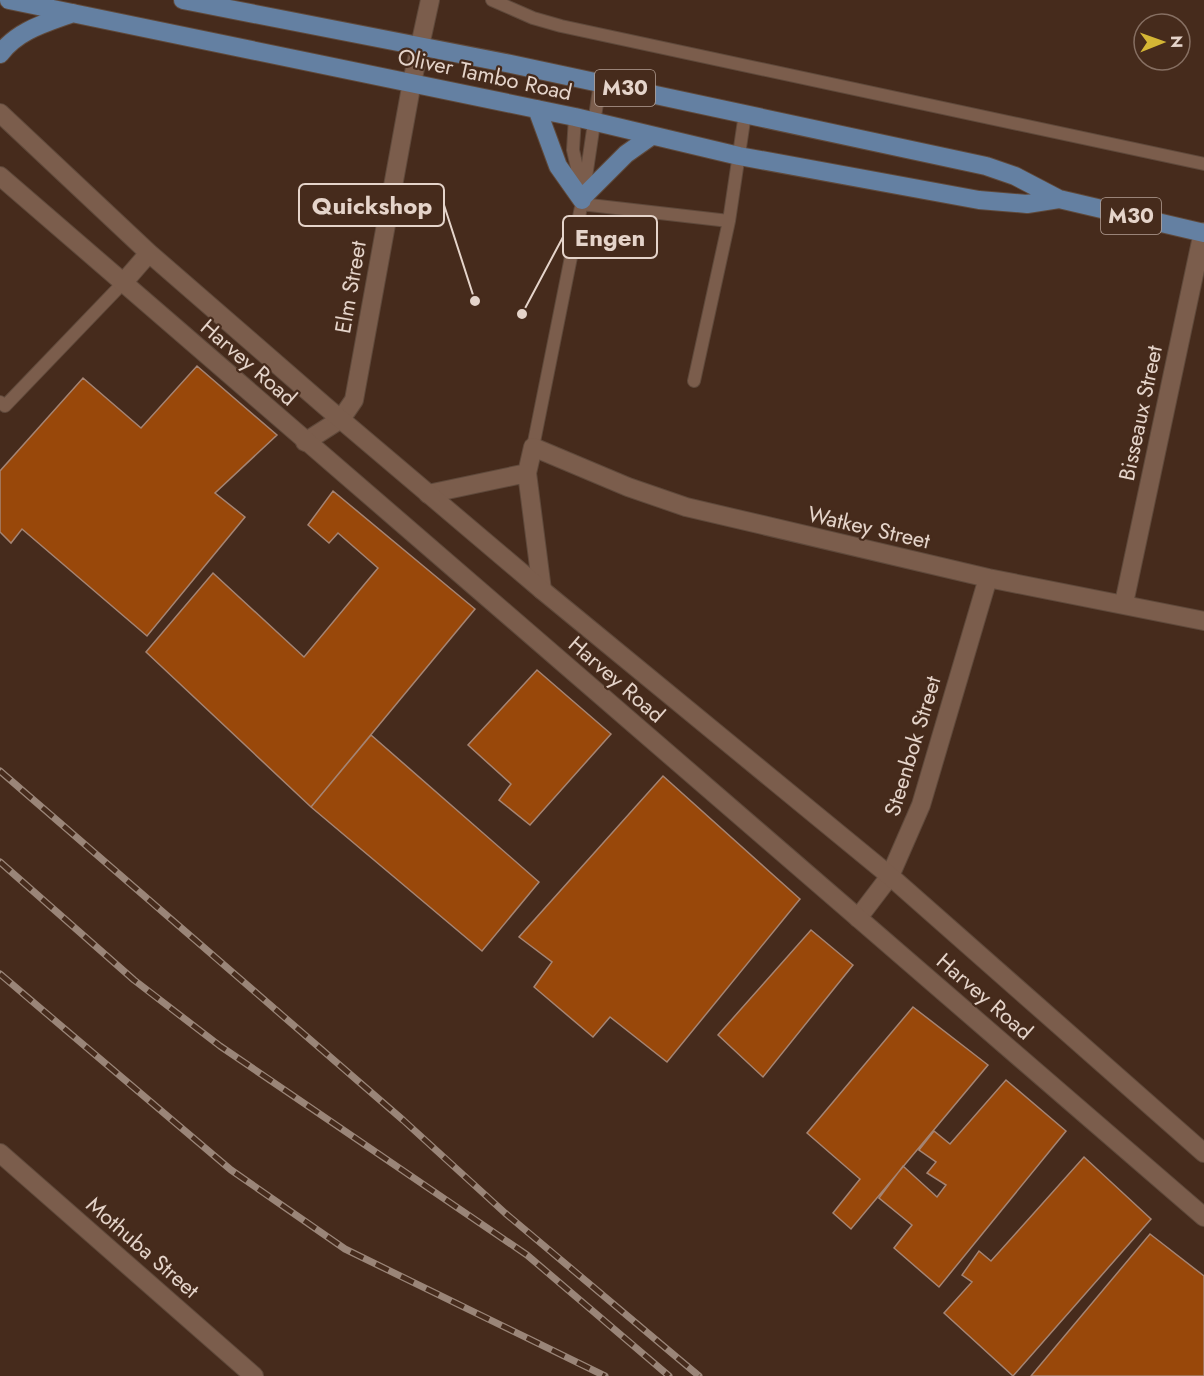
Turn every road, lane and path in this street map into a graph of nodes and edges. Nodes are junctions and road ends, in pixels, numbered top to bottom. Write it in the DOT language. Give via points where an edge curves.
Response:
graph roads {
  1 [pos="9,0"];
  2 [pos="183,0"];
  3 [pos="430,0"];
  4 [pos="492,0"];
  5 [pos="75,12"];
  6 [pos="419,46"];
  7 [pos="0,54"];
  8 [pos="412,82"];
  9 [pos="600,83"];
  10 [pos="537,110"];
  11 [pos="0,113"];
  12 [pos="745,114"];
  13 [pos="574,117"];
  14 [pos="594,122"];
  15 [pos="650,136"];
  16 [pos="739,156"];
  17 [pos="1204,164"];
  18 [pos="0,176"];
  19 [pos="582,199"];
  20 [pos="1059,199"];
  21 [pos="729,221"];
  22 [pos="1203,233"];
  23 [pos="149,253"];
  24 [pos="123,283"];
  25 [pos="694,381"];
  26 [pos="0,402"];
  27 [pos="341,419"];
  28 [pos="305,442"];
  29 [pos="533,447"];
  30 [pos="527,472"];
  31 [pos="428,494"];
  32 [pos="988,578"];
  33 [pos="542,590"];
  34 [pos="1124,603"];
  35 [pos="1204,621"];
  36 [pos="890,876"];
  37 [pos="858,918"];
  38 [pos="0,1153"];
  39 [pos="1204,1153"];
  40 [pos="1204,1217"];
  41 [pos="254,1376"];
  1 -- 5 [label="main road, Oliver Tambo Road / M30"];
  2 -- 6 [label="main road, Oliver Tambo Road / M30"];
  3 -- 6 [label="main road, Elm Street"];
  4 -- 17 [label="lane" via="561,26"];
  5 -- 7 [label="main road" via="16,36"];
  5 -- 8 [label="main road, Oliver Tambo Road / M30"];
  6 -- 8 [label="main road, Elm Street"];
  6 -- 9 [label="main road, Oliver Tambo Road / M30"];
  8 -- 10 [label="main road, Oliver Tambo Road / M30"];
  8 -- 27 [label="main road, Elm Street" via="356,392"];
  9 -- 12 [label="main road, Oliver Tambo Road / M30"];
  9 -- 14 [label="lane"];
  10 -- 13 [label="main road, Oliver Tambo Road / M30"];
  10 -- 19 [label="main road" via="558,166"];
  11 -- 23 [label="main road, Harvey Road"];
  12 -- 16 [label="lane"];
  12 -- 20 [label="main road, Oliver Tambo Road / M30" via="986,166"];
  13 -- 14 [label="main road, Oliver Tambo Road / M30"];
  13 -- 19 [label="lane" via="573,150"];
  14 -- 15 [label="main road, Oliver Tambo Road / M30"];
  14 -- 19 [label="lane"];
  15 -- 16 [label="main road, Oliver Tambo Road / M30"];
  15 -- 19 [label="main road" via="626,154"];
  16 -- 20 [label="main road, Oliver Tambo Road / M30" via="979,200 1027,204"];
  16 -- 21 [label="lane"];
  18 -- 24 [label="main road, Harvey Road"];
  19 -- 21 [label="lane"];
  19 -- 29 [label="lane"];
  20 -- 22 [label="main road, Oliver Tambo Road / M30"];
  21 -- 25 [label="lane"];
  22 -- 34 [label="main road, Bisseaux Street"];
  23 -- 24 [label="main road"];
  23 -- 27 [label="main road, Harvey Road"];
  24 -- 26 [label="lane" via="4,406"];
  24 -- 28 [label="main road, Harvey Road"];
  27 -- 28 [label="main road, Elm Street"];
  27 -- 31 [label="main road, Harvey Road"];
  28 -- 37 [label="main road, Harvey Road"];
  29 -- 30 [label="main road"];
  29 -- 32 [label="main road, Watkey Street" via="628,488 686,507"];
  30 -- 31 [label="main road"];
  30 -- 33 [label="main road"];
  31 -- 33 [label="main road, Harvey Road"];
  32 -- 34 [label="main road, Watkey Street"];
  32 -- 36 [label="main road, Steenbok Street" via="921,805"];
  33 -- 36 [label="main road, Harvey Road"];
  34 -- 35 [label="main road, Watkey Street"];
  36 -- 37 [label="main road, Steenbok Street"];
  36 -- 39 [label="main road, Harvey Road"];
  37 -- 40 [label="main road, Harvey Road"];
  38 -- 41 [label="main road, Mothuba Street"];
}
